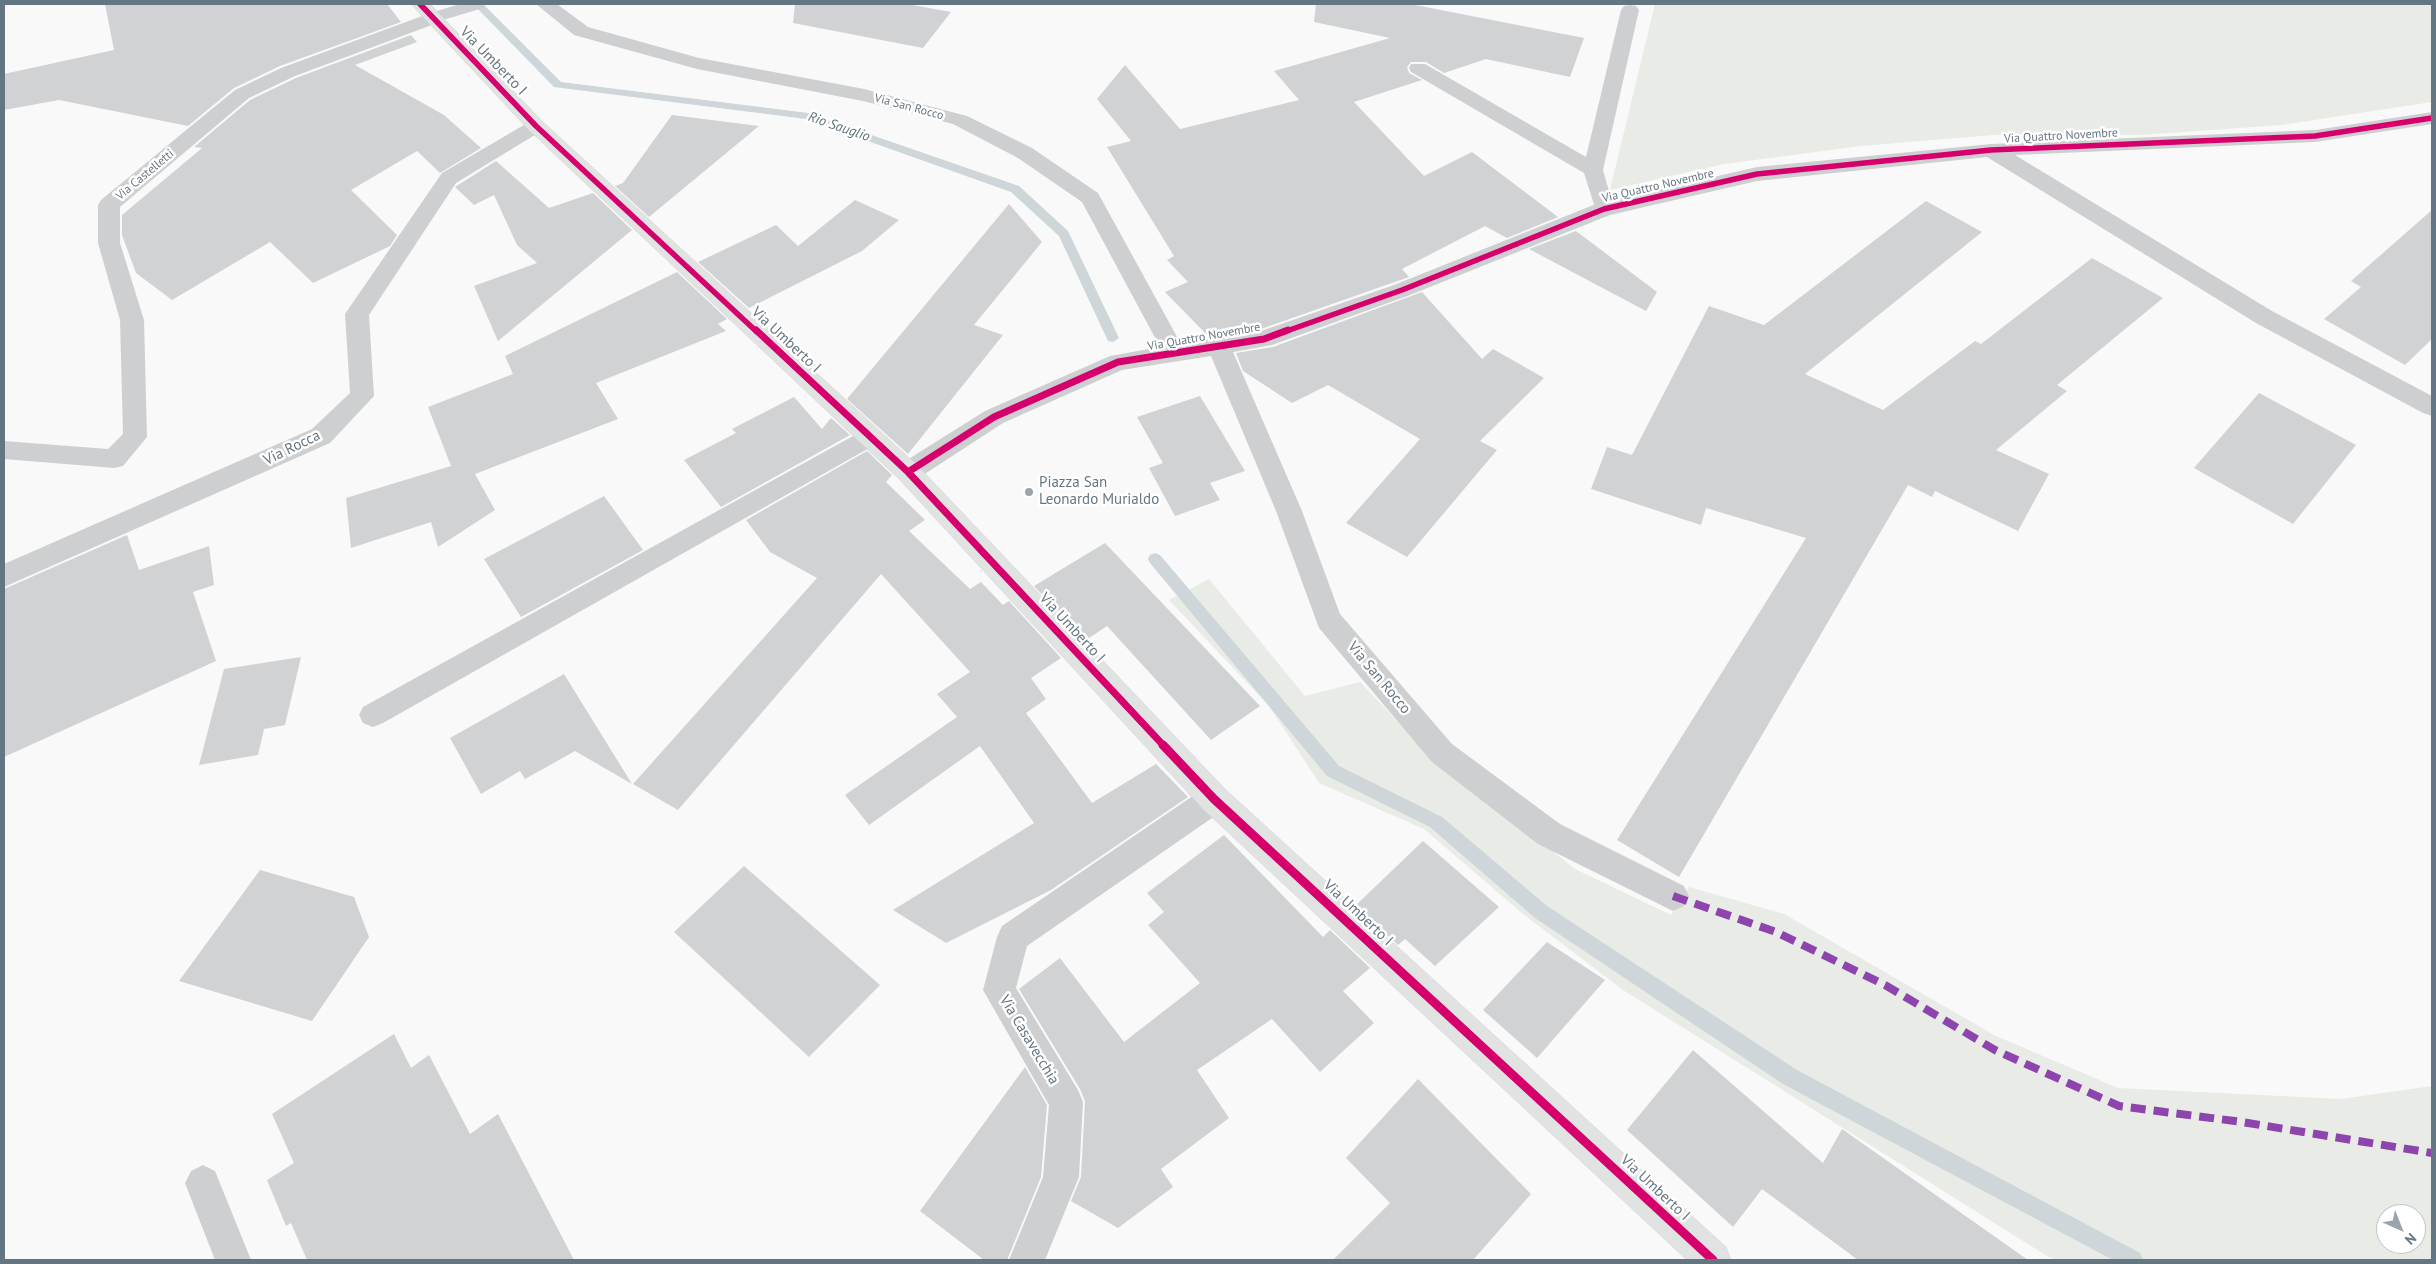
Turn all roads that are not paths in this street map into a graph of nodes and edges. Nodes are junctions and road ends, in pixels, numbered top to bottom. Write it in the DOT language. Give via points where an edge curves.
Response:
graph roads {
  1 [pos="477,4"];
  2 [pos="546,4"];
  3 [pos="1630,10"];
  4 [pos="427,11"];
  5 [pos="1418,68"];
  6 [pos="2432,118"];
  7 [pos="536,126"];
  8 [pos="1991,150"];
  9 [pos="1593,170"];
  10 [pos="1604,209"];
  11 [pos="1219,347"];
  12 [pos="1175,354"];
  13 [pos="2432,407"];
  14 [pos="870,437"];
  15 [pos="4,450"];
  16 [pos="908,472"];
  17 [pos="4,576"];
  18 [pos="373,715"];
  19 [pos="1214,798"];
  20 [pos="1673,896"];
  21 [pos="202,1183"];
  22 [pos="233,1260"];
  23 [pos="1027,1260"];
  24 [pos="1713,1260"];
  1 -- 4 [label="lane"];
  2 -- 12 [label="street, Via San Rocco" via="581,31 697,63 864,95 960,120 1025,153 1090,198"];
  3 -- 9 [label="lane"];
  4 -- 7 [label="street, Via Umberto I"];
  4 -- 15 [label="street, Via Castelletti" via="242,94 110,205 109,243 132,320 134,437 114,459"];
  5 -- 9 [label="lane"];
  6 -- 8 [label="street, Via Quattro Novembre" via="2315,136"];
  7 -- 14 [label="street, Via Umberto I"];
  7 -- 17 [label="street, Via Rocca" via="449,178 357,314 362,396 321,436"];
  8 -- 10 [label="street, Via Quattro Novembre" via="1757,174"];
  8 -- 13 [label="street" via="2264,317"];
  9 -- 10 [label="lane"];
  10 -- 11 [label="street, Via Quattro Novembre" via="1402,290 1264,339"];
  11 -- 12 [label="street, Via Quattro Novembre"];
  11 -- 20 [label="street, Via San Rocco" via="1275,476 1329,620 1442,753 1549,834"];
  12 -- 16 [label="street, Via Quattro Novembre" via="1118,362 994,417"];
  14 -- 16 [label="street, Via Umberto I"];
  14 -- 18 [label="lane"];
  16 -- 19 [label="street, Via Umberto I"];
  19 -- 23 [label="street, Via Casavecchia" via="1013,937 999,990 1066,1102 1061,1177"];
  19 -- 24 [label="street, Via Umberto I"];
  21 -- 22 [label="street"];
}
